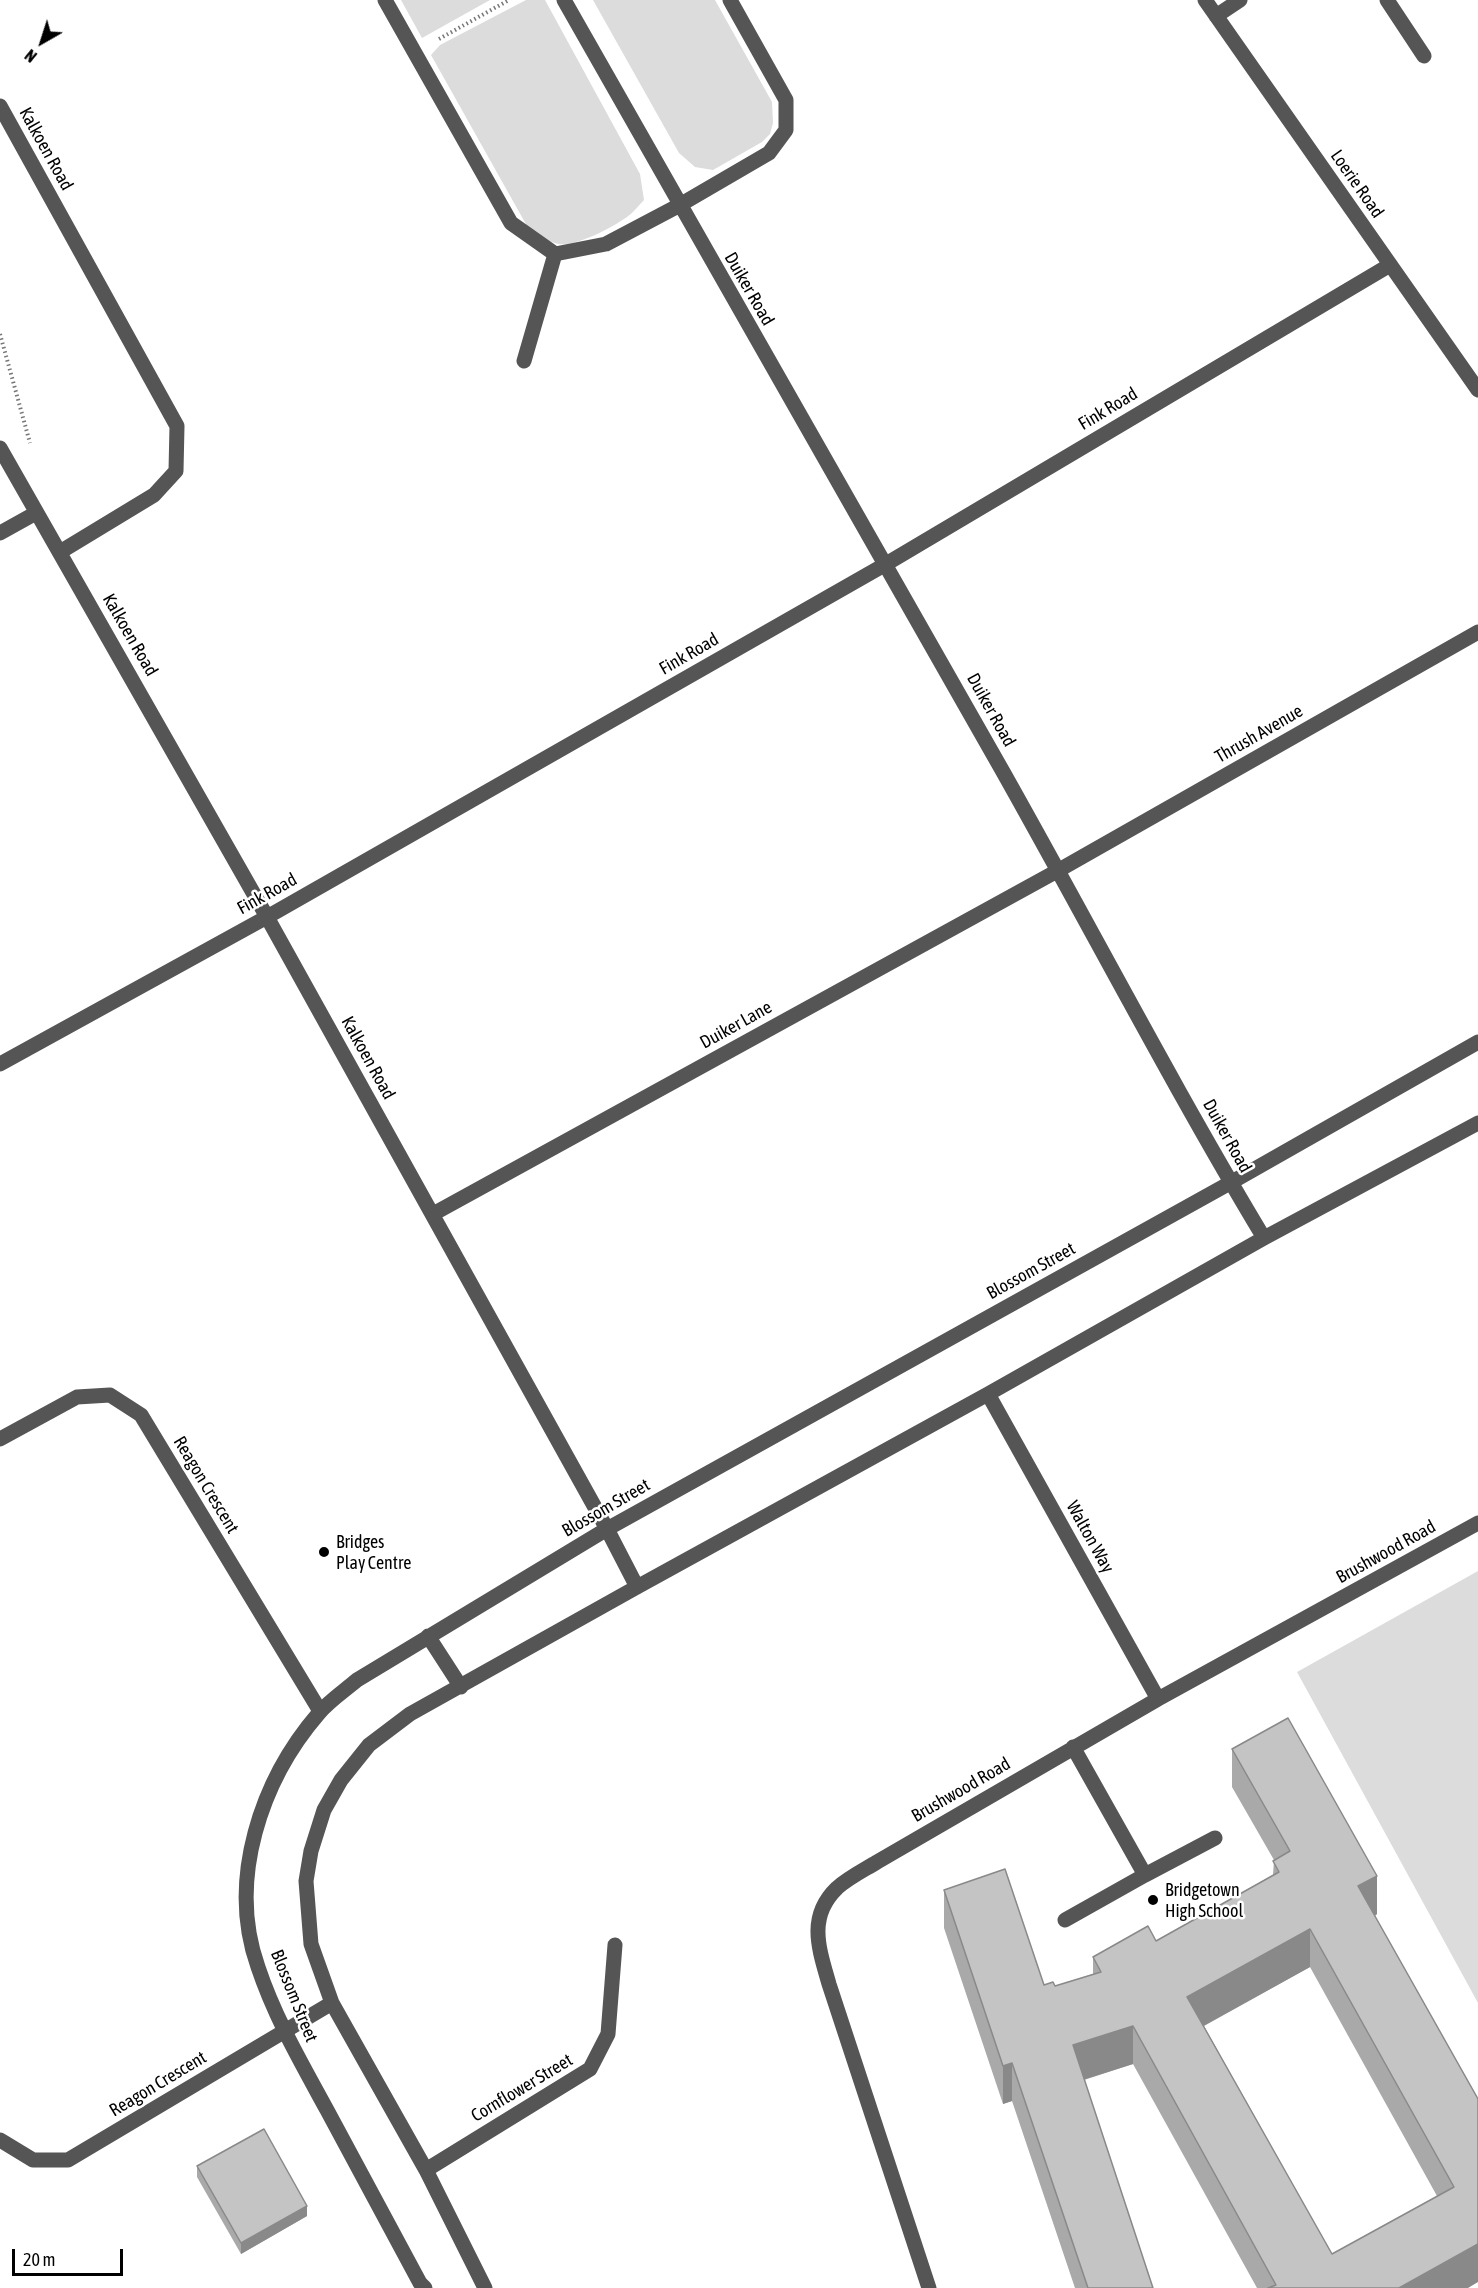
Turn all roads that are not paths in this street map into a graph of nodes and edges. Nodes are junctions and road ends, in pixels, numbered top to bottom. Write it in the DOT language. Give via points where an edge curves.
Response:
graph roads {
  1 [pos="385,0"];
  2 [pos="564,0"];
  3 [pos="730,0"];
  4 [pos="1205,0"];
  5 [pos="1240,0"];
  6 [pos="1387,0"];
  7 [pos="1216,16"];
  8 [pos="1424,56"];
  9 [pos="0,106"];
  10 [pos="678,206"];
  11 [pos="555,254"];
  12 [pos="1390,265"];
  13 [pos="524,361"];
  14 [pos="1478,390"];
  15 [pos="0,448"];
  16 [pos="36,513"];
  17 [pos="0,532"];
  18 [pos="60,552"];
  19 [pos="886,564"];
  20 [pos="1478,632"];
  21 [pos="1059,870"];
  22 [pos="267,917"];
  23 [pos="1478,1042"];
  24 [pos="0,1064"];
  25 [pos="1478,1123"];
  26 [pos="1230,1183"];
  27 [pos="433,1214"];
  28 [pos="1264,1238"];
  29 [pos="988,1394"];
  30 [pos="0,1439"];
  31 [pos="1478,1523"];
  32 [pos="607,1529"];
  33 [pos="637,1587"];
  34 [pos="428,1636"];
  35 [pos="460,1687"];
  36 [pos="1158,1699"];
  37 [pos="320,1711"];
  38 [pos="1072,1748"];
  39 [pos="1215,1838"];
  40 [pos="1145,1875"];
  41 [pos="1065,1920"];
  42 [pos="615,1945"];
  43 [pos="332,2003"];
  44 [pos="284,2032"];
  45 [pos="0,2140"];
  46 [pos="426,2170"];
  47 [pos="425,2288"];
  48 [pos="485,2288"];
  49 [pos="929,2288"];
  1 -- 11 [label="street" via="511,223"];
  2 -- 10 [label="street, Duiker Road"];
  3 -- 10 [label="street" via="786,100 786,130 770,153"];
  4 -- 7 [label="street, Loerie Road"];
  5 -- 7 [label="street"];
  6 -- 8 [label="street"];
  7 -- 12 [label="street, Loerie Road"];
  9 -- 18 [label="street, Kalkoen Road" via="177,426 176,471 154,495"];
  10 -- 11 [label="street" via="606,244"];
  10 -- 19 [label="street, Duiker Road"];
  11 -- 13 [label="street"];
  12 -- 14 [label="street, Loerie Road"];
  12 -- 19 [label="street, Fink Road"];
  15 -- 16 [label="street, Kalkoen Road"];
  16 -- 17 [label="street"];
  16 -- 18 [label="street, Kalkoen Road"];
  18 -- 22 [label="street, Kalkoen Road"];
  19 -- 21 [label="street, Duiker Road"];
  19 -- 22 [label="street, Fink Road"];
  20 -- 21 [label="street, Thrush Avenue"];
  21 -- 26 [label="street, Duiker Road"];
  21 -- 27 [label="street, Duiker Lane"];
  22 -- 24 [label="street, Fink Road"];
  22 -- 27 [label="street, Kalkoen Road"];
  23 -- 26 [label="street, Blossom Street"];
  25 -- 28 [label="street, Blossom Street"];
  26 -- 28 [label="street, Duiker Road"];
  26 -- 32 [label="street, Blossom Street"];
  27 -- 32 [label="street, Kalkoen Road"];
  28 -- 29 [label="street, Blossom Street"];
  29 -- 33 [label="street, Blossom Street"];
  29 -- 36 [label="street, Walton Way"];
  30 -- 37 [label="street, Reagon Crescent" via="77,1396 110,1395 141,1415"];
  31 -- 36 [label="street, Brushwood Road"];
  32 -- 33 [label="street, Kalkoen Road"];
  32 -- 34 [label="street, Blossom Street"];
  33 -- 35 [label="street, Blossom Street"];
  34 -- 35 [label="street"];
  34 -- 37 [label="street, Blossom Street" via="357,1680"];
  35 -- 43 [label="street, Blossom Street" via="410,1714 369,1745 341,1780 324,1810 306,1881 311,1944"];
  36 -- 38 [label="street, Brushwood Road"];
  37 -- 44 [label="street, Blossom Street" via="270,1787 248,1868 248,1918 257,1965"];
  38 -- 40 [label="street"];
  38 -- 49 [label="street, Brushwood Road" via="837,1888 819,1913 818,1946 829,1984"];
  39 -- 40 [label="street"];
  40 -- 41 [label="street"];
  42 -- 46 [label="street, Cornflower Street" via="608,2034 590,2069"];
  43 -- 44 [label="street, Reagon Crescent"];
  43 -- 46 [label="street, Blossom Street"];
  44 -- 45 [label="street, Reagon Crescent" via="69,2160 33,2160"];
  44 -- 47 [label="street, Blossom Street"];
  46 -- 48 [label="street, Blossom Street"];
}
